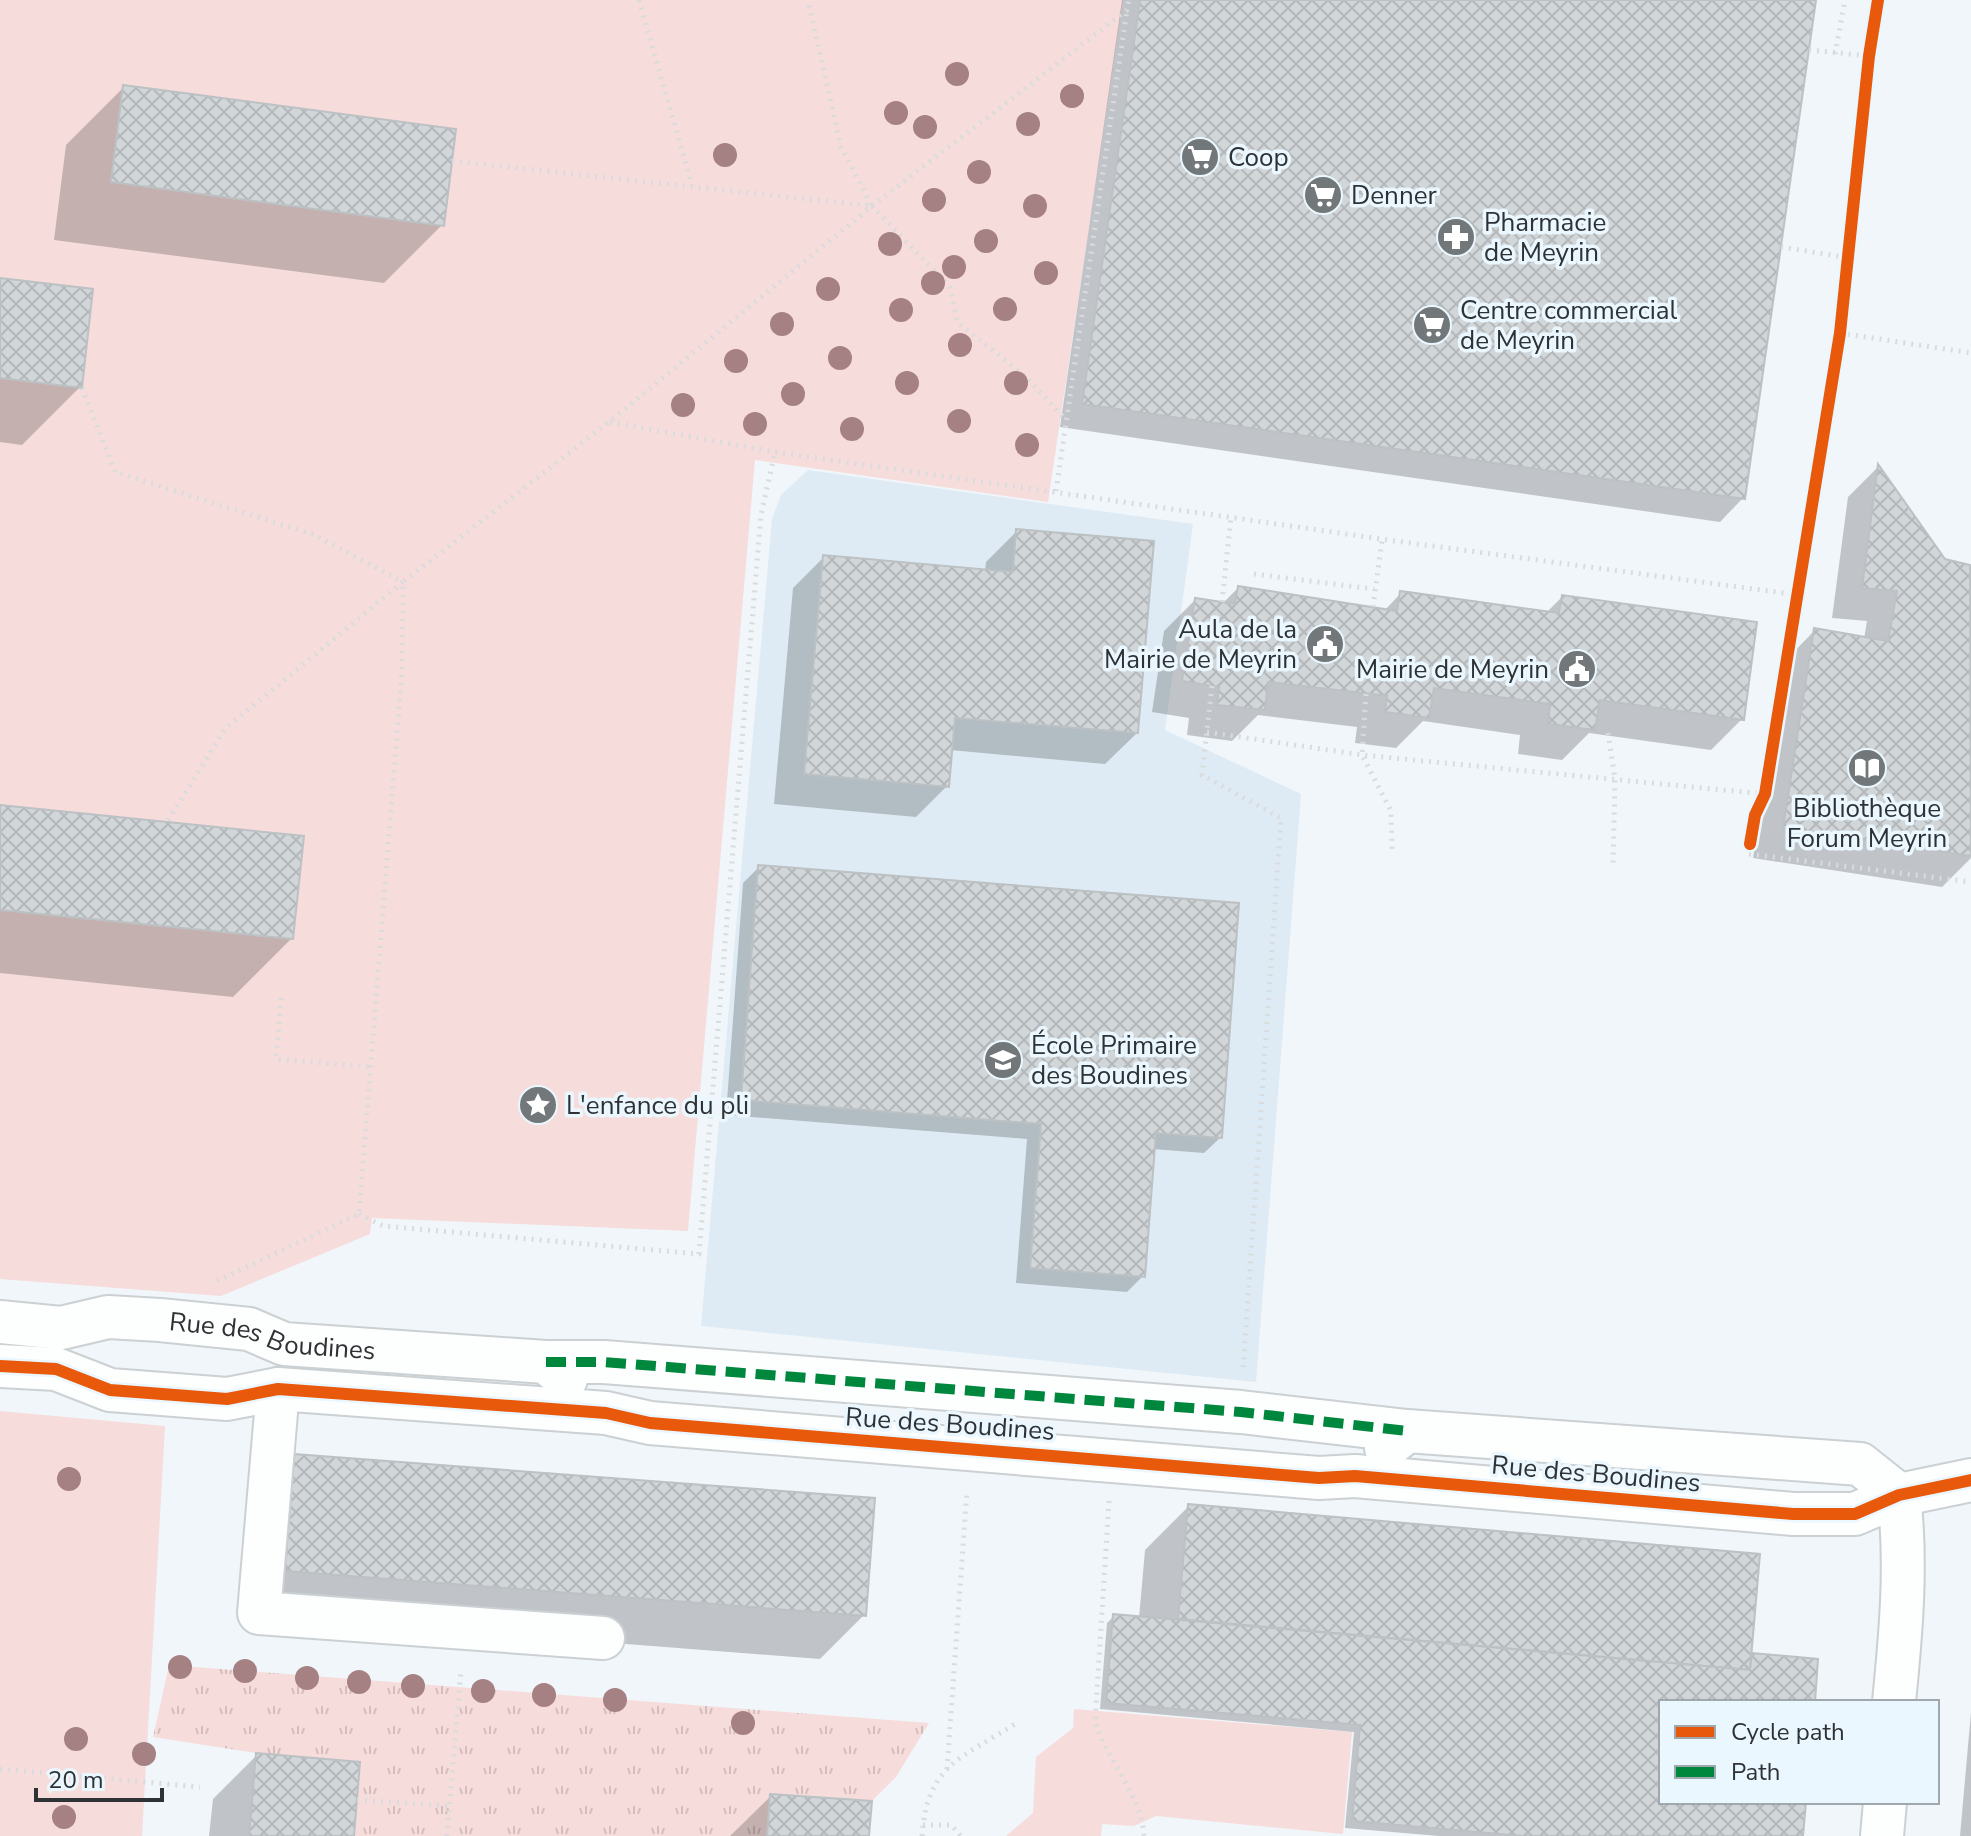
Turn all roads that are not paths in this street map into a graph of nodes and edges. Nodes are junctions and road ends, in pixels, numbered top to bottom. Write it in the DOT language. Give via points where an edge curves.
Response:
graph roads {
  1 [pos="0,1322"];
  2 [pos="546,1362"];
  3 [pos="0,1366"];
  4 [pos="278,1389"];
  5 [pos="606,1413"];
  6 [pos="1407,1431"];
  7 [pos="1355,1476"];
  8 [pos="1971,1480"];
  9 [pos="1899,1495"];
  10 [pos="603,1638"];
  11 [pos="1894,1700"];
  12 [pos="1885,1804"];
  13 [pos="1882,1836"];
  1 -- 2 [label="street, Rue des Boudines" via="61,1328 108,1317 160,1320 249,1329 284,1344"];
  2 -- 5 [label="street, Rue des Boudines"];
  2 -- 6 [label="street, Rue des Boudines" via="619,1363 1241,1412"];
  3 -- 4 [label="street, Rue des Boudines" via="56,1369 110,1390 227,1399"];
  4 -- 5 [label="street, Rue des Boudines"];
  4 -- 10 [label="street" via="259,1613"];
  5 -- 7 [label="street, Rue des Boudines" via="650,1423 1319,1478"];
  6 -- 7 [label="street"];
  6 -- 9 [label="street, Rue des Boudines" via="1860,1464"];
  7 -- 9 [label="street, Rue des Boudines" via="1793,1514 1855,1514"];
  8 -- 9 [label="street"];
  9 -- 11 [label="street" via="1904,1592"];
  12 -- 13 [label="street"];
}
